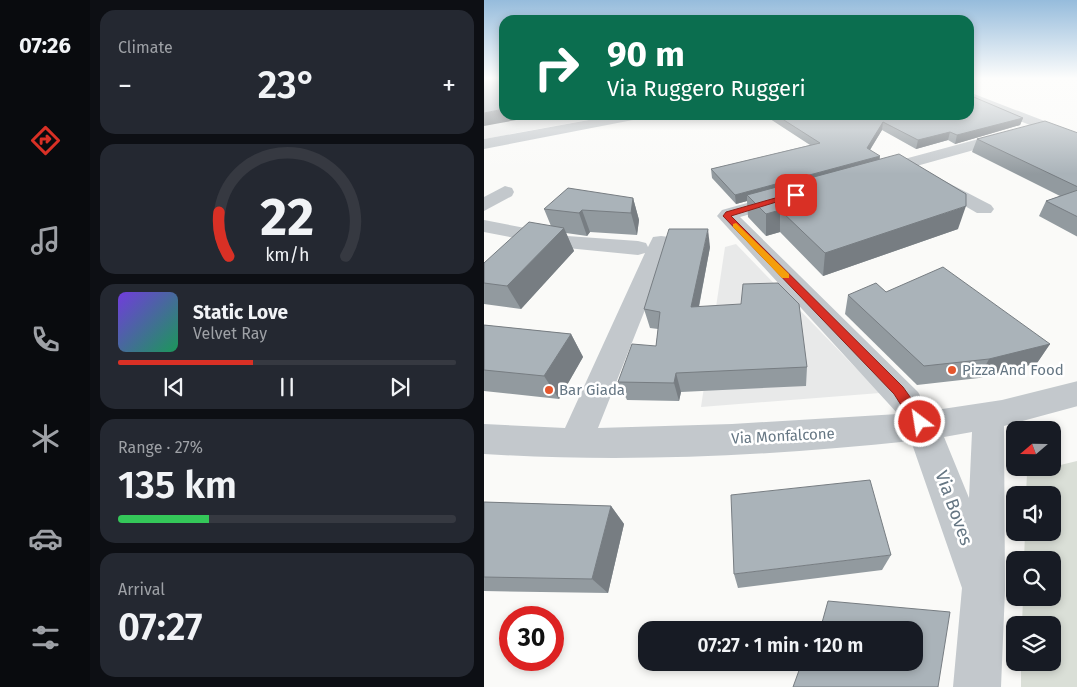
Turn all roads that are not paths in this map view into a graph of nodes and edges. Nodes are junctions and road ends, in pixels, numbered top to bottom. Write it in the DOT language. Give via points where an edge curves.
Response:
graph roads {
  1 [pos="1003,110"];
  2 [pos="611,120"];
  3 [pos="1042,126"];
  4 [pos="1077,140"];
  5 [pos="484,144"];
  6 [pos="905,164"];
  7 [pos="861,177"];
  8 [pos="505,192"];
  9 [pos="796,195"];
  10 [pos="484,205"];
  11 [pos="984,209"];
  12 [pos="484,226"];
  13 [pos="1077,393"];
  14 [pos="988,417"];
  15 [pos="922,427"];
  16 [pos="484,439"];
  17 [pos="575,443"];
  18 [pos="984,590"];
  19 [pos="977,687"];
  1 -- 3 [label="street"];
  2 -- 5 [label="street"];
  3 -- 4 [label="street"];
  3 -- 6 [label="street"];
  6 -- 7 [label="street"];
  6 -- 11 [label="street"];
  8 -- 10 [label="street"];
  9 -- 15 [label="street, Via Boves" via="727,216 898,390"];
  12 -- 17 [label="street" via="567,242 649,245"];
  13 -- 14 [label="street, Via Monfalcone"];
  14 -- 15 [label="street, Via Monfalcone"];
  14 -- 18 [label="street, Via Boves" via="990,456"];
  15 -- 17 [label="street, Via Monfalcone" via="678,442"];
  15 -- 18 [label="street, Via Boves"];
  16 -- 17 [label="street, Via Monfalcone"];
  18 -- 19 [label="street, Via Boves"];
}
